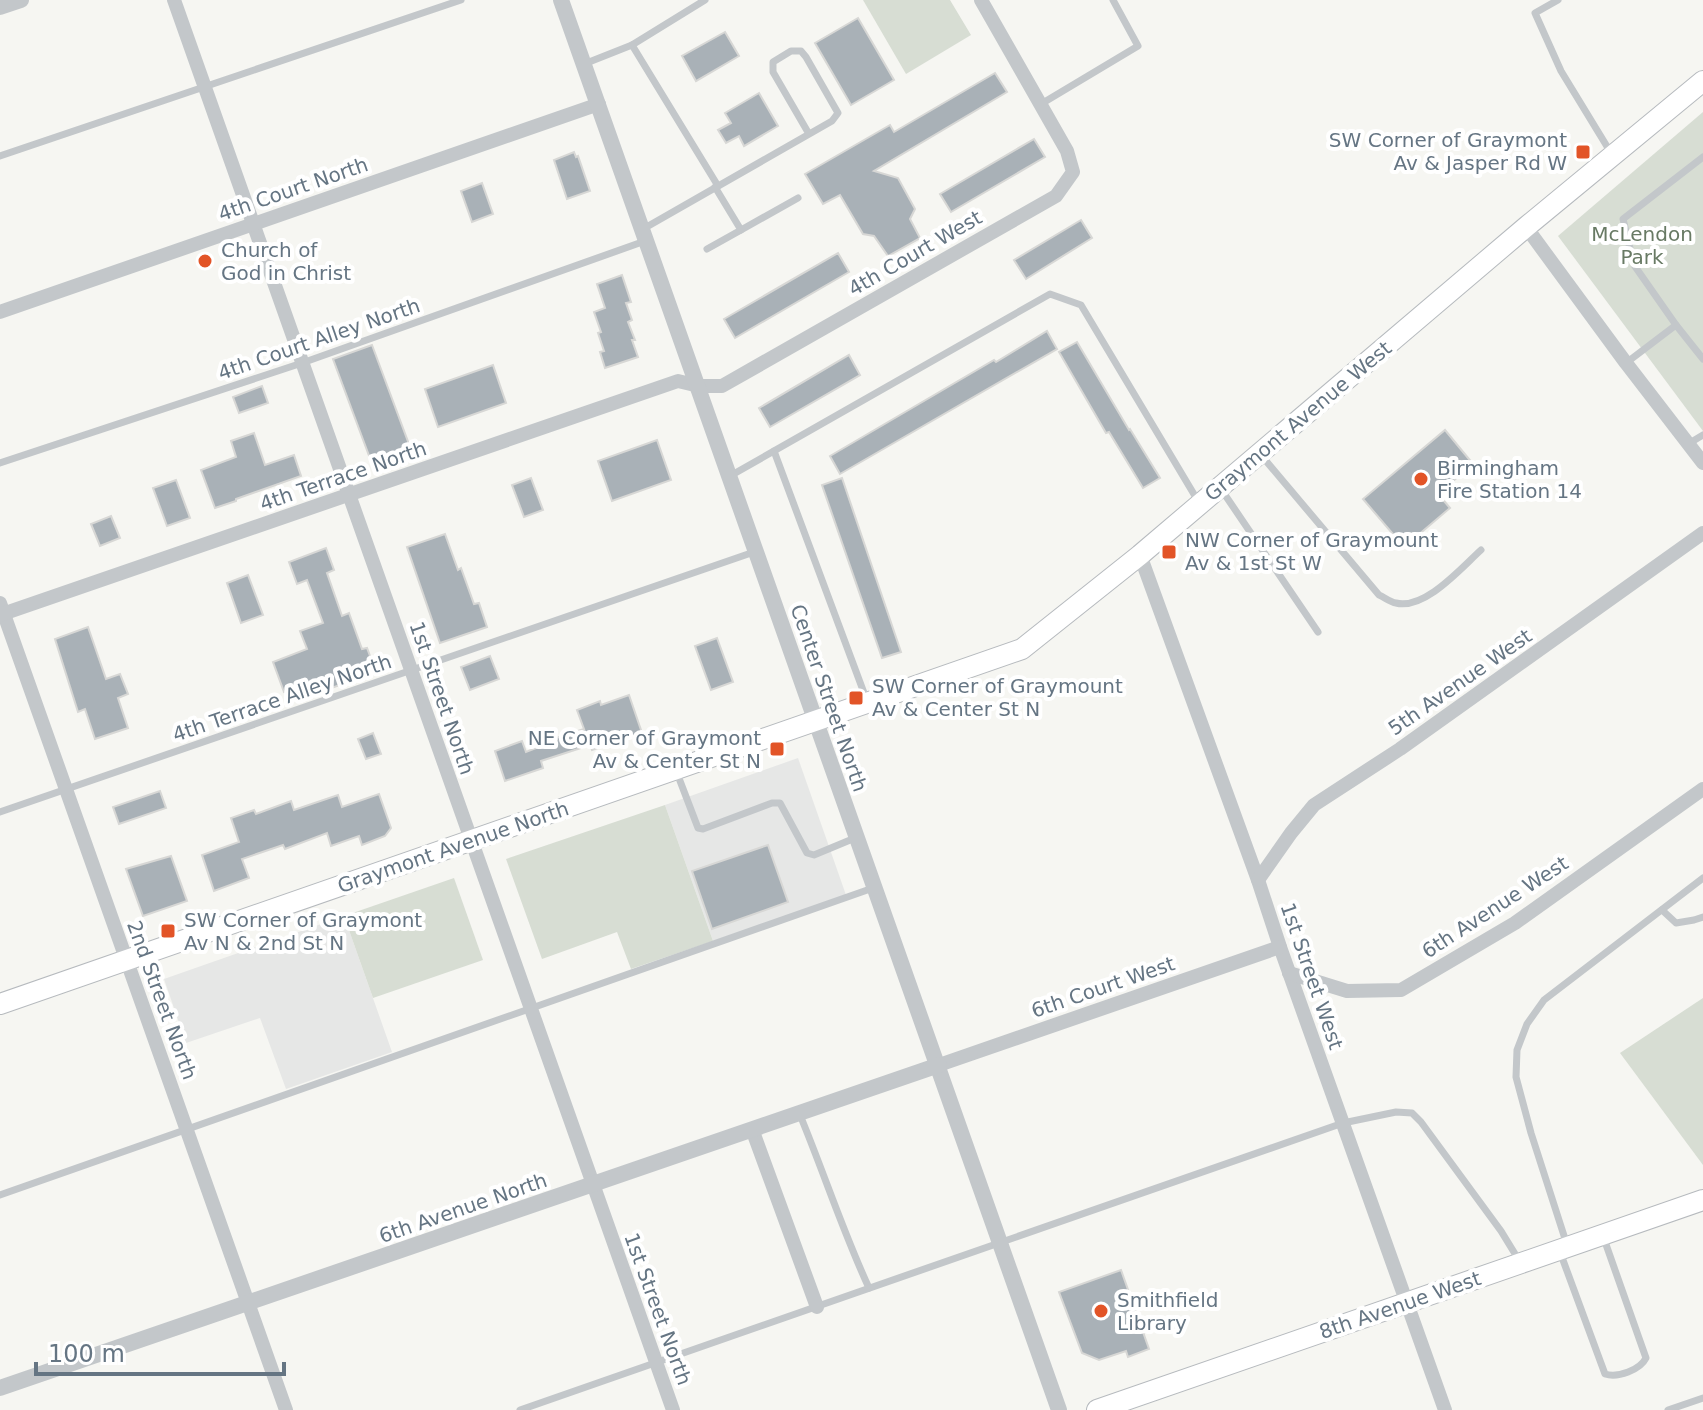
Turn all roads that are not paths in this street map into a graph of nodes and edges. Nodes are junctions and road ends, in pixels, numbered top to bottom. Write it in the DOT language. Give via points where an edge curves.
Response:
graph roads {
  1 [pos="21,0"];
  2 [pos="174,0"];
  3 [pos="461,0"];
  4 [pos="561,0"];
  5 [pos="705,0"];
  6 [pos="981,0"];
  7 [pos="1113,0"];
  8 [pos="1558,0"];
  9 [pos="0,7"];
  10 [pos="632,45"];
  11 [pos="584,64"];
  12 [pos="1703,81"];
  13 [pos="205,87"];
  14 [pos="599,104"];
  15 [pos="1041,104"];
  16 [pos="809,134"];
  17 [pos="0,156"];
  18 [pos="1613,156"];
  19 [pos="1703,157"];
  20 [pos="717,187"];
  21 [pos="798,198"];
  22 [pos="253,223"];
  23 [pos="1526,227"];
  24 [pos="741,230"];
  25 [pos="645,234"];
  26 [pos="707,249"];
  27 [pos="0,312"];
  28 [pos="1676,325"];
  29 [pos="1703,359"];
  30 [pos="302,363"];
  31 [pos="1626,363"];
  32 [pos="699,386"];
  33 [pos="1703,435"];
  34 [pos="1688,444"];
  35 [pos="774,451"];
  36 [pos="1260,453"];
  37 [pos="0,463"];
  38 [pos="1703,463"];
  39 [pos="730,476"];
  40 [pos="1220,487"];
  41 [pos="349,495"];
  42 [pos="1200,504"];
  43 [pos="1703,533"];
  44 [pos="1481,550"];
  45 [pos="757,552"];
  46 [pos="1140,555"];
  47 [pos="1,611"];
  48 [pos="1318,632"];
  49 [pos="411,671"];
  50 [pos="868,703"];
  51 [pos="816,721"];
  52 [pos="676,769"];
  53 [pos="66,789"];
  54 [pos="1703,789"];
  55 [pos="0,812"];
  56 [pos="857,838"];
  57 [pos="471,840"];
  58 [pos="1703,878"];
  59 [pos="1258,880"];
  60 [pos="875,887"];
  61 [pos="1662,910"];
  62 [pos="1703,917"];
  63 [pos="1280,947"];
  64 [pos="126,960"];
  65 [pos="1289,973"];
  66 [pos="0,1004"];
  67 [pos="530,1007"];
  68 [pos="939,1065"];
  69 [pos="799,1113"];
  70 [pos="1343,1123"];
  71 [pos="186,1129"];
  72 [pos="752,1129"];
  73 [pos="593,1184"];
  74 [pos="0,1195"];
  75 [pos="1703,1200"];
  76 [pos="1603,1235"];
  77 [pos="1002,1242"];
  78 [pos="1563,1248"];
  79 [pos="1521,1263"];
  80 [pos="869,1288"];
  81 [pos="248,1303"];
  82 [pos="1407,1303"];
  83 [pos="817,1307"];
  84 [pos="656,1363"];
  85 [pos="0,1388"];
  86 [pos="1703,1398"];
  87 [pos="286,1410"];
  88 [pos="520,1410"];
  89 [pos="673,1410"];
  90 [pos="1059,1410"];
  91 [pos="1097,1410"];
  92 [pos="1445,1410"];
  93 [pos="1668,1410"];
  1 -- 9 [label="street"];
  2 -- 13 [label="street, 1st Street North"];
  3 -- 13 [label="lane"];
  4 -- 11 [label="street, Center Street North"];
  5 -- 10 [label="lane"];
  6 -- 15 [label="street"];
  7 -- 15 [label="lane" via="1138,46"];
  8 -- 18 [label="lane" via="1535,13 1561,71"];
  10 -- 11 [label="lane"];
  10 -- 20 [label="lane"];
  11 -- 14 [label="street, Center Street North"];
  12 -- 18 [label="main road, Graymont Avenue West"];
  13 -- 17 [label="lane"];
  13 -- 22 [label="street, 1st Street North"];
  14 -- 22 [label="street, 4th Court North"];
  14 -- 25 [label="street, Center Street North"];
  15 -- 32 [label="street, 4th Court West" via="1073,172 1056,196 722,386"];
  16 -- 16 [label="lane, 4th Court Alley North" via="838,113 806,57 791,51 773,62 773,72"];
  16 -- 20 [label="lane, 4th Court Alley North"];
  18 -- 23 [label="main road, Graymont Avenue West"];
  19 -- 28 [label="lane" via="1623,219 1634,265"];
  20 -- 24 [label="lane"];
  20 -- 25 [label="lane, 4th Court Alley North"];
  21 -- 24 [label="lane"];
  22 -- 27 [label="street, 4th Court North"];
  22 -- 30 [label="street, 1st Street North"];
  23 -- 31 [label="street"];
  23 -- 36 [label="main road, Graymont Avenue West"];
  24 -- 26 [label="lane"];
  25 -- 30 [label="lane, 4th Court Alley North"];
  25 -- 32 [label="street, Center Street North"];
  28 -- 29 [label="lane"];
  28 -- 31 [label="lane"];
  30 -- 37 [label="lane, 4th Court Alley North"];
  30 -- 41 [label="street, 1st Street North"];
  31 -- 34 [label="street"];
  32 -- 39 [label="street, Center Street North"];
  32 -- 41 [label="street, 4th Terrace North" via="678,381"];
  33 -- 34 [label="lane"];
  34 -- 38 [label="street"];
  35 -- 39 [label="lane"];
  35 -- 42 [label="lane" via="1050,294 1081,305"];
  35 -- 50 [label="lane"];
  36 -- 40 [label="main road, Graymont Avenue West"];
  36 -- 44 [label="lane" via="1379,595 1397,604 1427,598"];
  39 -- 45 [label="street, Center Street North"];
  40 -- 42 [label="main road, Graymont Avenue West"];
  40 -- 48 [label="lane"];
  41 -- 47 [label="street, 4th Terrace North"];
  41 -- 49 [label="street, 1st Street North"];
  42 -- 46 [label="main road, Graymont Avenue West"];
  43 -- 59 [label="street, 5th Avenue West" via="1314,805"];
  45 -- 49 [label="lane, 4th Terrace Alley North"];
  45 -- 51 [label="street, Center Street North"];
  46 -- 50 [label="main road, Graymont Avenue West" via="1022,649"];
  46 -- 59 [label="street, 1st Street West"];
  47 -- 53 [label="street, 2nd Street North"];
  49 -- 53 [label="lane, 4th Terrace Alley North"];
  49 -- 57 [label="street, 1st Street North"];
  50 -- 51 [label="main road, Graymont Avenue West"];
  51 -- 52 [label="main road, Graymont Avenue North"];
  51 -- 56 [label="street, Center Street North"];
  52 -- 56 [label="lane" via="698,828 780,803 807,853"];
  52 -- 57 [label="main road, Graymont Avenue North"];
  53 -- 55 [label="lane, 4th Terrace Alley North"];
  53 -- 64 [label="street, 2nd Street North"];
  54 -- 65 [label="street, 6th Avenue West" via="1515,923 1401,990 1347,991"];
  56 -- 60 [label="street, Center Street North"];
  57 -- 64 [label="main road, Graymont Avenue North"];
  57 -- 67 [label="street, 1st Street North"];
  58 -- 61 [label="lane"];
  59 -- 63 [label="street, 1st Street West"];
  60 -- 67 [label="lane"];
  60 -- 68 [label="street, Center Street North"];
  61 -- 62 [label="lane" via="1676,923"];
  61 -- 78 [label="lane" via="1544,1000 1517,1050 1516,1077"];
  63 -- 65 [label="street, 1st Street West"];
  63 -- 68 [label="street, 6th Court West"];
  64 -- 66 [label="main road, Graymont Avenue North"];
  64 -- 71 [label="street, 2nd Street North"];
  65 -- 70 [label="street, 1st Street West"];
  67 -- 71 [label="lane"];
  67 -- 73 [label="street, 1st Street North"];
  68 -- 69 [label="street, 6th Avenue North"];
  68 -- 77 [label="street, Center Street North"];
  69 -- 72 [label="street, 6th Avenue North"];
  69 -- 80 [label="lane"];
  70 -- 77 [label="lane"];
  70 -- 79 [label="lane" via="1412,1113"];
  70 -- 82 [label="street, 1st Street West"];
  71 -- 74 [label="lane"];
  71 -- 81 [label="street, 2nd Street North"];
  72 -- 73 [label="street, 6th Avenue North"];
  72 -- 83 [label="street"];
  73 -- 81 [label="street, 6th Avenue North"];
  73 -- 84 [label="street, 1st Street North"];
  75 -- 76 [label="main road, 8th Avenue West"];
  76 -- 78 [label="main road, 8th Avenue West"];
  76 -- 78 [label="lane" via="1646,1358 1638,1368 1605,1374"];
  77 -- 80 [label="lane"];
  77 -- 90 [label="street, Center Street North"];
  78 -- 79 [label="main road, 8th Avenue West"];
  79 -- 82 [label="main road, 8th Avenue West"];
  80 -- 83 [label="lane"];
  81 -- 85 [label="street, 6th Avenue North"];
  81 -- 87 [label="street, 2nd Street North"];
  82 -- 91 [label="main road, 8th Avenue West"];
  82 -- 92 [label="street, 1st Street West"];
  83 -- 84 [label="lane"];
  84 -- 88 [label="lane"];
  84 -- 89 [label="street, 1st Street North"];
  86 -- 93 [label="lane"];
}
